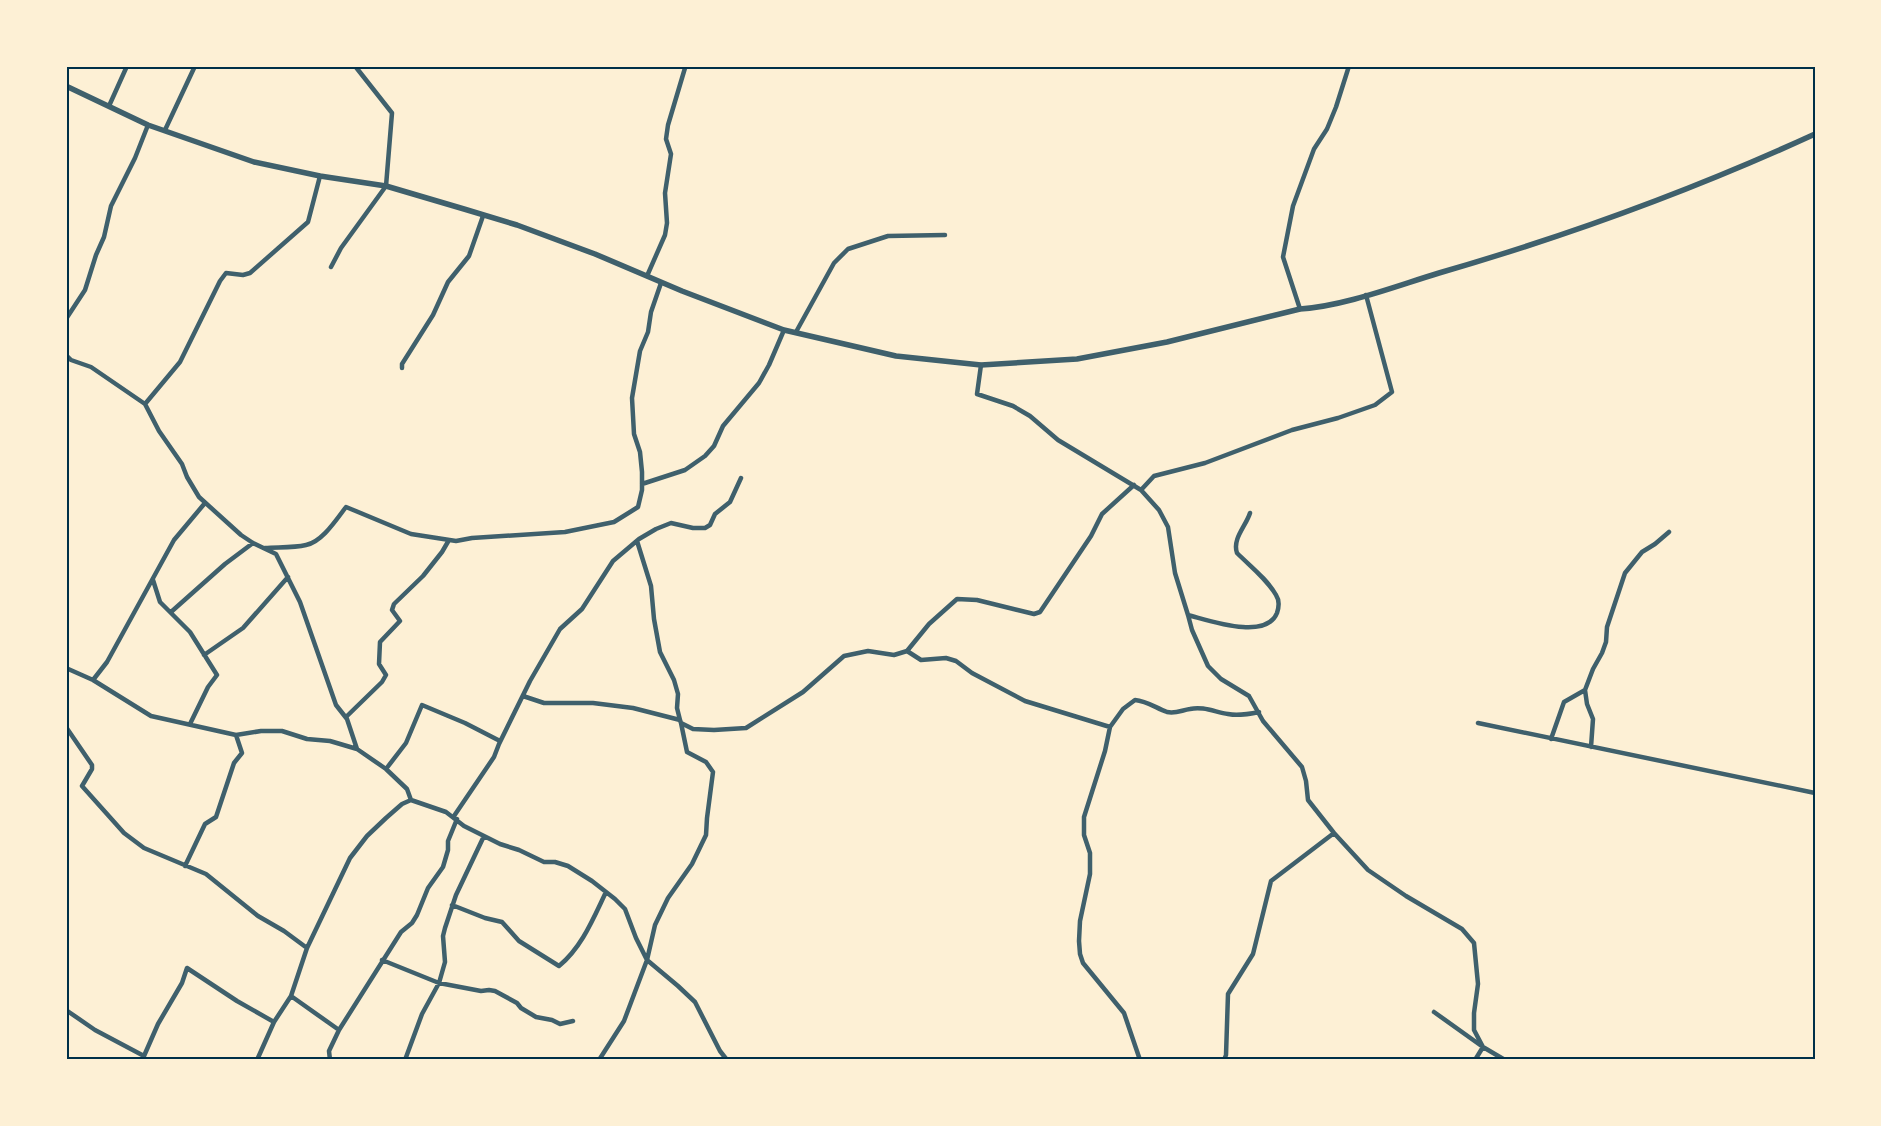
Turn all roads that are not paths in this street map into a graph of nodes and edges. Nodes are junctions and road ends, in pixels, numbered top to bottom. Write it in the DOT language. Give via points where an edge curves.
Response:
graph roads {
  1 [pos="127,66"];
  2 [pos="195,66"];
  3 [pos="355,66"];
  4 [pos="1349,66"];
  5 [pos="685,68"];
  6 [pos="66,86"];
  7 [pos="109,106"];
  8 [pos="148,125"];
  9 [pos="165,130"];
  10 [pos="1815,134"];
  11 [pos="320,176"];
  12 [pos="386,186"];
  13 [pos="483,216"];
  14 [pos="946,235"];
  15 [pos="331,267"];
  16 [pos="647,276"];
  17 [pos="662,283"];
  18 [pos="1366,295"];
  19 [pos="1300,309"];
  20 [pos="66,319"];
  21 [pos="784,330"];
  22 [pos="796,332"];
  23 [pos="66,355"];
  24 [pos="70,360"];
  25 [pos="66,365"];
  26 [pos="981,365"];
  27 [pos="402,368"];
  28 [pos="145,404"];
  29 [pos="741,478"];
  30 [pos="642,484"];
  31 [pos="1134,485"];
  32 [pos="1141,490"];
  33 [pos="205,503"];
  34 [pos="1250,513"];
  35 [pos="1669,532"];
  36 [pos="448,540"];
  37 [pos="637,541"];
  38 [pos="253,543"];
  39 [pos="265,548"];
  40 [pos="288,577"];
  41 [pos="153,580"];
  42 [pos="170,612"];
  43 [pos="1188,615"];
  44 [pos="907,651"];
  45 [pos="204,655"];
  46 [pos="66,668"];
  47 [pos="93,680"];
  48 [pos="1585,690"];
  49 [pos="523,696"];
  50 [pos="1259,712"];
  51 [pos="346,717"];
  52 [pos="680,722"];
  53 [pos="1478,723"];
  54 [pos="190,724"];
  55 [pos="66,727"];
  56 [pos="1110,727"];
  57 [pos="236,735"];
  58 [pos="1551,739"];
  59 [pos="500,741"];
  60 [pos="1591,747"];
  61 [pos="357,750"];
  62 [pos="386,769"];
  63 [pos="1815,793"];
  64 [pos="411,800"];
  65 [pos="455,818"];
  66 [pos="1334,833"];
  67 [pos="484,836"];
  68 [pos="185,866"];
  69 [pos="606,892"];
  70 [pos="452,905"];
  71 [pos="307,948"];
  72 [pos="382,960"];
  73 [pos="647,960"];
  74 [pos="439,983"];
  75 [pos="291,996"];
  76 [pos="66,1010"];
  77 [pos="1434,1012"];
  78 [pos="573,1021"];
  79 [pos="274,1022"];
  80 [pos="339,1030"];
  81 [pos="1483,1048"];
  82 [pos="257,1060"];
  83 [pos="330,1060"];
  84 [pos="405,1060"];
  85 [pos="599,1060"];
  86 [pos="728,1060"];
  87 [pos="1140,1060"];
  88 [pos="1224,1060"];
  89 [pos="1475,1060"];
  90 [pos="1505,1060"];
  1 -- 7 [label="street"];
  2 -- 9 [label="street"];
  3 -- 12 [label="street" via="392,113"];
  4 -- 19 [label="street" via="1336,107 1314,149 1291,214 1283,257"];
  5 -- 16 [label="street" via="666,139 671,154 665,193 665,235"];
  6 -- 7 [label="street"];
  7 -- 8 [label="street"];
  8 -- 9 [label="street"];
  8 -- 20 [label="street" via="111,206 85,290"];
  9 -- 11 [label="street" via="254,162"];
  10 -- 18 [label="street" via="1752,163 1625,212 1514,251"];
  11 -- 12 [label="street"];
  11 -- 28 [label="street" via="308,222 258,268 243,275 226,274 180,362"];
  12 -- 13 [label="street"];
  12 -- 15 [label="street"];
  13 -- 16 [label="street" via="595,254"];
  13 -- 27 [label="street" via="469,256 448,282"];
  14 -- 22 [label="street" via="888,236 848,248 834,263"];
  16 -- 17 [label="street"];
  17 -- 21 [label="street"];
  17 -- 30 [label="street" via="640,351 632,398"];
  18 -- 19 [label="street"];
  18 -- 32 [label="street" via="1392,392 1375,405 1292,430 1206,463 1154,476"];
  19 -- 26 [label="street" via="1167,342 1077,359"];
  21 -- 22 [label="street"];
  21 -- 30 [label="street" via="759,383 723,426 714,446 705,456 685,470"];
  22 -- 26 [label="street" via="896,356"];
  23 -- 24 [label="street"];
  24 -- 25 [label="street"];
  24 -- 28 [label="street" via="91,367"];
  26 -- 31 [label="street" via="977,394 1013,406 1058,440"];
  28 -- 33 [label="street"];
  29 -- 37 [label="street" via="730,502 705,528 671,523"];
  30 -- 36 [label="street" via="638,507 614,522 566,532 472,538 456,542"];
  31 -- 32 [label="street"];
  31 -- 44 [label="street" via="1102,514 1040,612 1034,614 977,600 956,599 929,624"];
  32 -- 43 [label="street" via="1159,510 1168,527 1175,572"];
  33 -- 38 [label="street"];
  33 -- 41 [label="street" via="174,540"];
  34 -- 43 [label="street" via="1235,546 1237,553 1277,596 1279,608 1276,616 1270,623 1236,627"];
  35 -- 48 [label="street" via="1642,552 1625,573 1607,628 1604,648"];
  36 -- 39 [label="street" via="411,534 346,507 315,541 306,545"];
  36 -- 51 [label="street" via="423,576 394,604 392,610 400,622 380,642 379,664 386,675"];
  37 -- 49 [label="street" via="613,561 582,610 560,628"];
  37 -- 52 [label="street" via="651,586 660,652 678,694"];
  38 -- 39 [label="street"];
  38 -- 42 [label="street"];
  39 -- 40 [label="street" via="276,554"];
  40 -- 45 [label="street" via="242,628"];
  40 -- 51 [label="street" via="300,602 336,706"];
  41 -- 42 [label="street" via="160,602"];
  41 -- 47 [label="street" via="107,662"];
  42 -- 45 [label="street" via="190,632"];
  43 -- 50 [label="street" via="1208,666 1221,679 1250,696"];
  44 -- 52 [label="street" via="894,655 868,652 844,656 803,692 746,728 693,729"];
  44 -- 56 [label="street" via="920,660 956,660 972,673 1025,701"];
  45 -- 54 [label="street" via="217,675"];
  46 -- 47 [label="street"];
  47 -- 54 [label="street" via="151,716"];
  48 -- 58 [label="street" via="1564,702"];
  48 -- 60 [label="street" via="1593,719"];
  49 -- 52 [label="street" via="544,703 633,708"];
  49 -- 59 [label="street"];
  50 -- 56 [label="street" via="1227,714 1191,708 1169,712 1135,700 1123,709"];
  50 -- 66 [label="street" via="1302,767 1308,800"];
  51 -- 61 [label="street"];
  52 -- 73 [label="street" via="687,752 706,762 713,772 706,835 655,925"];
  53 -- 58 [label="street"];
  54 -- 57 [label="street"];
  55 -- 68 [label="street" via="92,765 82,786 94,801 138,843"];
  56 -- 87 [label="street" via="1084,817 1090,874 1080,921 1080,954 1124,1013"];
  57 -- 61 [label="street" via="282,731"];
  57 -- 68 [label="street" via="242,753 234,764 216,816 205,824"];
  58 -- 60 [label="street"];
  59 -- 62 [label="street" via="422,705 406,743"];
  59 -- 65 [label="street" via="494,757"];
  60 -- 63 [label="street"];
  61 -- 62 [label="street"];
  62 -- 64 [label="street" via="408,789"];
  64 -- 65 [label="street"];
  64 -- 71 [label="street" via="402,804 367,836 350,858"];
  65 -- 67 [label="street"];
  65 -- 72 [label="street" via="446,859 428,888 421,908"];
  66 -- 81 [label="street" via="1368,870 1462,929 1474,943 1478,984 1474,1030"];
  66 -- 88 [label="street" via="1272,881 1253,954 1228,994"];
  67 -- 69 [label="street" via="544,862 568,866"];
  67 -- 70 [label="street"];
  68 -- 71 [label="street" via="206,874 258,916"];
  69 -- 70 [label="street" via="580,943 559,966 519,941 502,922"];
  69 -- 73 [label="street" via="625,909"];
  70 -- 74 [label="street" via="443,936 445,962"];
  71 -- 75 [label="street"];
  72 -- 74 [label="street"];
  72 -- 80 [label="street"];
  73 -- 85 [label="street" via="624,1021"];
  73 -- 86 [label="street" via="695,1002 720,1051"];
  74 -- 78 [label="street" via="482,992 495,991 536,1017 560,1024"];
  74 -- 84 [label="street" via="422,1014"];
  75 -- 79 [label="street"];
  75 -- 80 [label="street"];
  76 -- 79 [label="street" via="144,1056 187,968"];
  77 -- 81 [label="street"];
  79 -- 82 [label="street"];
  80 -- 83 [label="street" via="330,1051"];
  81 -- 89 [label="street"];
  81 -- 90 [label="street"];
}
